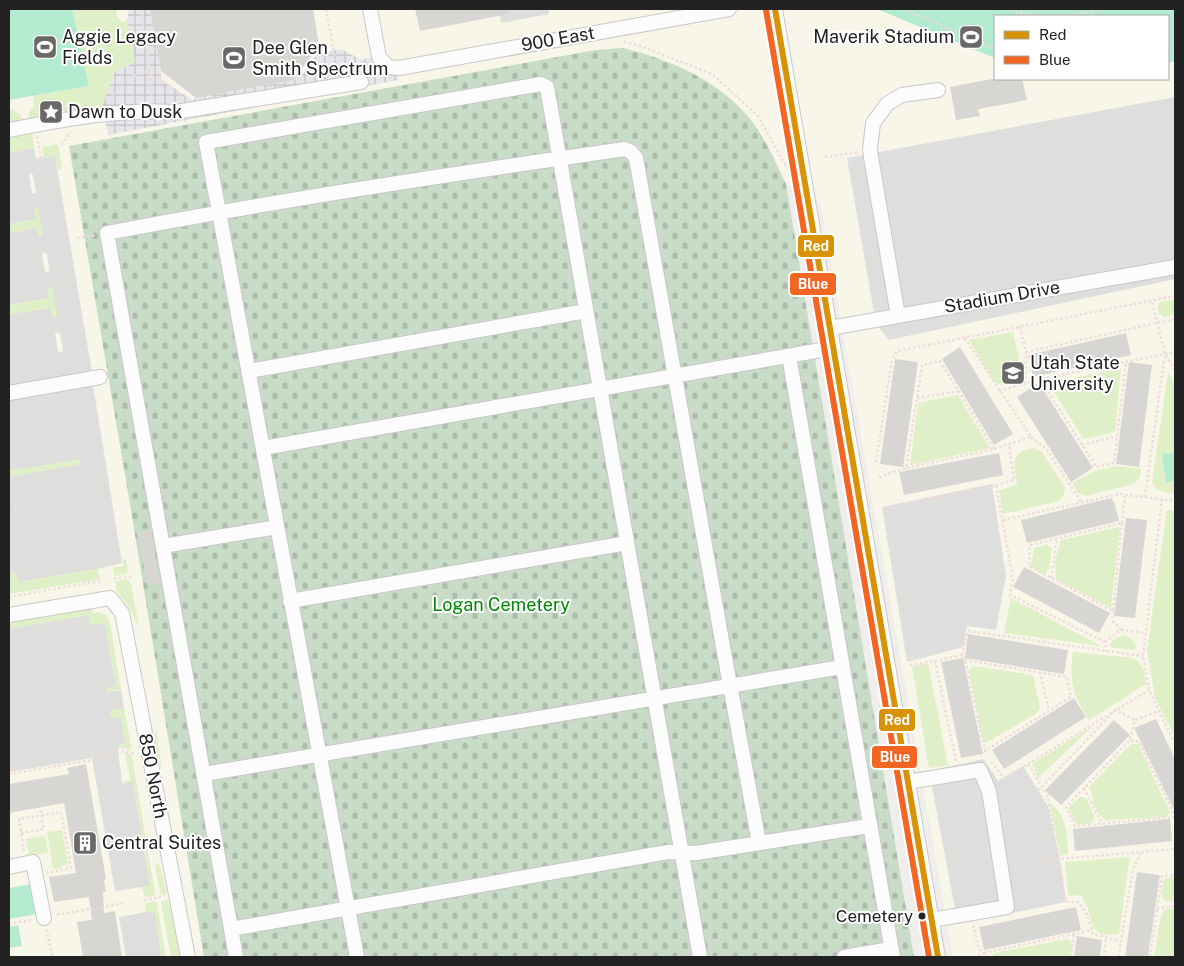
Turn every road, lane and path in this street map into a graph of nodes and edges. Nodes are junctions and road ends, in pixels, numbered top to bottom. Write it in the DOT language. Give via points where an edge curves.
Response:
graph roads {
  1 [pos="140,9"];
  2 [pos="326,9"];
  3 [pos="370,9"];
  4 [pos="729,9"];
  5 [pos="775,9"];
  6 [pos="904,9"];
  7 [pos="1006,9"];
  8 [pos="1106,9"];
  9 [pos="1038,15"];
  10 [pos="1065,15"];
  11 [pos="621,42"];
  12 [pos="994,50"];
  13 [pos="150,71"];
  14 [pos="361,82"];
  15 [pos="340,86"];
  16 [pos="938,90"];
  17 [pos="199,108"];
  18 [pos="151,111"];
  19 [pos="106,113"];
  20 [pos="35,125"];
  21 [pos="9,130"];
  22 [pos="870,150"];
  23 [pos="825,157"];
  24 [pos="559,158"];
  25 [pos="39,166"];
  26 [pos="787,168"];
  27 [pos="219,212"];
  28 [pos="107,233"];
  29 [pos="77,238"];
  30 [pos="1175,267"];
  31 [pos="1175,296"];
  32 [pos="1152,302"];
  33 [pos="586,311"];
  34 [pos="898,316"];
  35 [pos="1175,319"];
  36 [pos="1158,323"];
  37 [pos="1020,327"];
  38 [pos="830,328"];
  39 [pos="965,338"];
  40 [pos="833,348"];
  41 [pos="1026,352"];
  42 [pos="1175,352"];
  43 [pos="1166,354"];
  44 [pos="789,356"];
  45 [pos="1126,362"];
  46 [pos="249,370"];
  47 [pos="1175,370"];
  48 [pos="676,376"];
  49 [pos="100,377"];
  50 [pos="1040,379"];
  51 [pos="1026,383"];
  52 [pos="600,389"];
  53 [pos="958,391"];
  54 [pos="999,391"];
  55 [pos="9,393"];
  56 [pos="917,398"];
  57 [pos="1117,436"];
  58 [pos="1031,437"];
  59 [pos="1009,444"];
  60 [pos="1082,445"];
  61 [pos="263,448"];
  62 [pos="994,449"];
  63 [pos="876,462"];
  64 [pos="906,468"];
  65 [pos="879,477"];
  66 [pos="996,485"];
  67 [pos="13,494"];
  68 [pos="1125,494"];
  69 [pos="1145,497"];
  70 [pos="1162,499"];
  71 [pos="1175,501"];
  72 [pos="1080,502"];
  73 [pos="884,508"];
  74 [pos="1002,520"];
  75 [pos="1122,523"];
  76 [pos="277,527"];
  77 [pos="1057,539"];
  78 [pos="9,540"];
  79 [pos="627,544"];
  80 [pos="163,546"];
  81 [pos="23,555"];
  82 [pos="12,557"];
  83 [pos="132,576"];
  84 [pos="1051,578"];
  85 [pos="114,579"];
  86 [pos="100,581"];
  87 [pos="9,597"];
  88 [pos="290,601"];
  89 [pos="1113,611"];
  90 [pos="9,615"];
  91 [pos="1120,630"];
  92 [pos="1146,634"];
  93 [pos="1105,642"];
  94 [pos="1106,651"];
  95 [pos="962,655"];
  96 [pos="1143,656"];
  97 [pos="965,660"];
  98 [pos="935,661"];
  99 [pos="910,665"];
  100 [pos="842,668"];
  101 [pos="1040,672"];
  102 [pos="729,686"];
  103 [pos="1149,690"];
  104 [pos="655,699"];
  105 [pos="1115,710"];
  106 [pos="1159,710"];
  107 [pos="1049,712"];
  108 [pos="1134,720"];
  109 [pos="1130,740"];
  110 [pos="1175,744"];
  111 [pos="10,754"];
  112 [pos="134,754"];
  113 [pos="319,755"];
  114 [pos="990,760"];
  115 [pos="1028,764"];
  116 [pos="957,767"];
  117 [pos="13,773"];
  118 [pos="9,774"];
  119 [pos="204,774"];
  120 [pos="908,782"];
  121 [pos="1042,787"];
  122 [pos="1084,788"];
  123 [pos="1030,796"];
  124 [pos="40,807"];
  125 [pos="42,815"];
  126 [pos="1175,817"];
  127 [pos="1102,824"];
  128 [pos="869,826"];
  129 [pos="21,833"];
  130 [pos="759,843"];
  131 [pos="1175,849"];
  132 [pos="682,853"];
  133 [pos="1141,853"];
  134 [pos="1060,859"];
  135 [pos="27,863"];
  136 [pos="1042,863"];
  137 [pos="9,867"];
  138 [pos="35,875"];
  139 [pos="1175,875"];
  140 [pos="166,896"];
  141 [pos="144,900"];
  142 [pos="125,903"];
  143 [pos="1175,906"];
  144 [pos="348,908"];
  145 [pos="1158,909"];
  146 [pos="44,918"];
  147 [pos="932,920"];
  148 [pos="9,924"];
  149 [pos="966,928"];
  150 [pos="231,929"];
  151 [pos="1092,930"];
  152 [pos="1074,934"];
  153 [pos="1106,937"];
  154 [pos="1121,940"];
  155 [pos="892,953"];
  156 [pos="984,953"];
  157 [pos="938,955"];
  158 [pos="53,957"];
  159 [pos="188,957"];
  160 [pos="236,957"];
  161 [pos="356,957"];
  162 [pos="700,957"];
  163 [pos="844,957"];
  164 [pos="976,957"];
  165 [pos="987,957"];
  166 [pos="1071,957"];
  167 [pos="1104,957"];
  168 [pos="1120,957"];
  169 [pos="1150,957"];
  1 -- 13 [label="path"];
  2 -- 15 [label="path"];
  3 -- 4 [label="street, 900 East" via="379,57 388,67 399,68"];
  5 -- 38 [label="street"];
  6 -- 12 [label="path"];
  7 -- 9 [label="path"];
  8 -- 10 [label="path"];
  11 -- 26 [label="path" via="638,45 712,74 758,116"];
  13 -- 17 [label="path"];
  13 -- 18 [label="path"];
  13 -- 19 [label="path" via="136,73 124,83"];
  14 -- 15 [label="street"];
  15 -- 17 [label="street"];
  16 -- 22 [label="street" via="902,95 887,104 873,123"];
  17 -- 18 [label="street" via="176,112"];
  18 -- 19 [label="street"];
  19 -- 20 [label="street"];
  20 -- 21 [label="street"];
  20 -- 25 [label="path" via="41,158"];
  22 -- 23 [label="path"];
  22 -- 34 [label="street"];
  24 -- 27 [label="street"];
  24 -- 27 [label="street" via="546,87 541,84 206,142"];
  24 -- 33 [label="street"];
  24 -- 48 [label="street" via="625,149 636,158"];
  27 -- 28 [label="street"];
  27 -- 46 [label="street"];
  28 -- 29 [label="path"];
  28 -- 80 [label="street"];
  30 -- 34 [label="street, Stadium Drive"];
  31 -- 32 [label="path"];
  32 -- 36 [label="path"];
  32 -- 37 [label="path"];
  33 -- 46 [label="street"];
  33 -- 52 [label="street"];
  34 -- 38 [label="street, Stadium Drive"];
  35 -- 36 [label="path"];
  36 -- 41 [label="path"];
  36 -- 43 [label="path"];
  37 -- 39 [label="path"];
  37 -- 41 [label="path"];
  38 -- 40 [label="street"];
  39 -- 54 [label="path"];
  39 -- 63 [label="path" via="897,350 892,360"];
  40 -- 44 [label="street"];
  40 -- 120 [label="street"];
  41 -- 51 [label="path"];
  42 -- 43 [label="path"];
  43 -- 45 [label="path"];
  43 -- 47 [label="path"];
  43 -- 69 [label="path"];
  44 -- 48 [label="street"];
  44 -- 100 [label="street"];
  45 -- 50 [label="path"];
  45 -- 57 [label="path"];
  46 -- 61 [label="street"];
  48 -- 52 [label="street"];
  48 -- 102 [label="street"];
  49 -- 55 [label="street"];
  50 -- 51 [label="path"];
  50 -- 60 [label="path"];
  51 -- 54 [label="path"];
  52 -- 61 [label="street"];
  52 -- 79 [label="street"];
  53 -- 56 [label="path"];
  53 -- 56 [label="path" via="940,361 922,365"];
  53 -- 62 [label="path"];
  54 -- 58 [label="path"];
  56 -- 64 [label="path"];
  57 -- 60 [label="path"];
  57 -- 60 [label="path" via="1114,463 1096,467"];
  58 -- 59 [label="path"];
  58 -- 72 [label="path" via="1046,448"];
  59 -- 62 [label="path"];
  59 -- 66 [label="path" via="1014,480"];
  61 -- 76 [label="street"];
  62 -- 64 [label="path"];
  64 -- 65 [label="path"];
  66 -- 73 [label="path"];
  66 -- 74 [label="path"];
  67 -- 81 [label="path"];
  68 -- 69 [label="path"];
  68 -- 72 [label="path"];
  68 -- 75 [label="path"];
  69 -- 70 [label="path"];
  70 -- 71 [label="path"];
  70 -- 92 [label="path"];
  72 -- 74 [label="path"];
  74 -- 93 [label="path" via="1013,579 1010,595"];
  75 -- 77 [label="path"];
  75 -- 89 [label="path"];
  76 -- 80 [label="street"];
  76 -- 88 [label="street"];
  77 -- 84 [label="path"];
  77 -- 84 [label="path" via="1030,545 1029,566"];
  78 -- 82 [label="path"];
  79 -- 88 [label="street"];
  79 -- 104 [label="street"];
  80 -- 119 [label="street"];
  83 -- 85 [label="path"];
  84 -- 89 [label="path"];
  86 -- 87 [label="path"];
  88 -- 113 [label="street"];
  89 -- 91 [label="path" via="1112,620"];
  90 -- 159 [label="street, 850 North" via="110,598 122,612"];
  91 -- 92 [label="path"];
  91 -- 93 [label="path"];
  92 -- 96 [label="path"];
  93 -- 94 [label="path"];
  94 -- 95 [label="path" via="968,631"];
  94 -- 96 [label="path"];
  95 -- 97 [label="path"];
  95 -- 98 [label="path"];
  96 -- 103 [label="path"];
  97 -- 101 [label="path"];
  97 -- 107 [label="path" via="985,752"];
  98 -- 99 [label="path"];
  98 -- 116 [label="path"];
  100 -- 102 [label="street"];
  100 -- 128 [label="street"];
  101 -- 107 [label="path"];
  101 -- 107 [label="path" via="1067,677 1072,698"];
  102 -- 104 [label="street"];
  102 -- 130 [label="street"];
  103 -- 105 [label="path"];
  103 -- 106 [label="path"];
  104 -- 113 [label="street"];
  104 -- 132 [label="street"];
  105 -- 108 [label="path"];
  105 -- 115 [label="path"];
  105 -- 121 [label="path"];
  106 -- 108 [label="path"];
  106 -- 110 [label="path"];
  108 -- 109 [label="path"];
  109 -- 122 [label="path"];
  109 -- 126 [label="path" via="1139,742"];
  111 -- 117 [label="path"];
  112 -- 117 [label="path" via="120,751 92,760"];
  113 -- 119 [label="street"];
  113 -- 144 [label="street"];
  114 -- 115 [label="path" via="1005,779"];
  115 -- 121 [label="path"];
  117 -- 118 [label="path"];
  119 -- 150 [label="street"];
  120 -- 147 [label="street"];
  120 -- 147 [label="street" via="980,770 989,791 1007,907"];
  121 -- 123 [label="path"];
  121 -- 134 [label="path" via="1048,797"];
  122 -- 127 [label="path"];
  122 -- 127 [label="path" via="1066,807 1075,826"];
  124 -- 125 [label="path"];
  125 -- 129 [label="path" via="19,819"];
  125 -- 129 [label="path" via="44,829"];
  125 -- 138 [label="path" via="61,812 71,868"];
  126 -- 127 [label="path"];
  128 -- 130 [label="street"];
  128 -- 155 [label="street"];
  129 -- 135 [label="path"];
  130 -- 132 [label="street" via="696,854"];
  131 -- 133 [label="path"];
  132 -- 144 [label="street" via="668,852"];
  132 -- 162 [label="street"];
  133 -- 134 [label="path"];
  133 -- 154 [label="path" via="1132,869"];
  134 -- 136 [label="path"];
  134 -- 151 [label="path" via="1066,902 1078,902 1087,914"];
  135 -- 137 [label="street"];
  135 -- 138 [label="street" via="33,862"];
  138 -- 146 [label="street"];
  139 -- 145 [label="path" via="1162,876"];
  140 -- 141 [label="path"];
  142 -- 146 [label="path"];
  143 -- 145 [label="path"];
  144 -- 150 [label="street"];
  144 -- 161 [label="street"];
  145 -- 169 [label="path"];
  146 -- 148 [label="path"];
  146 -- 158 [label="path"];
  147 -- 157 [label="street"];
  149 -- 156 [label="path" via="974,927 979,949"];
  150 -- 160 [label="street"];
  151 -- 152 [label="path"];
  151 -- 153 [label="path" via="1093,934"];
  152 -- 156 [label="path"];
  152 -- 166 [label="path"];
  153 -- 154 [label="path"];
  153 -- 167 [label="path"];
  154 -- 168 [label="path"];
  155 -- 163 [label="street"];
  156 -- 164 [label="path"];
  156 -- 165 [label="path"];
}
